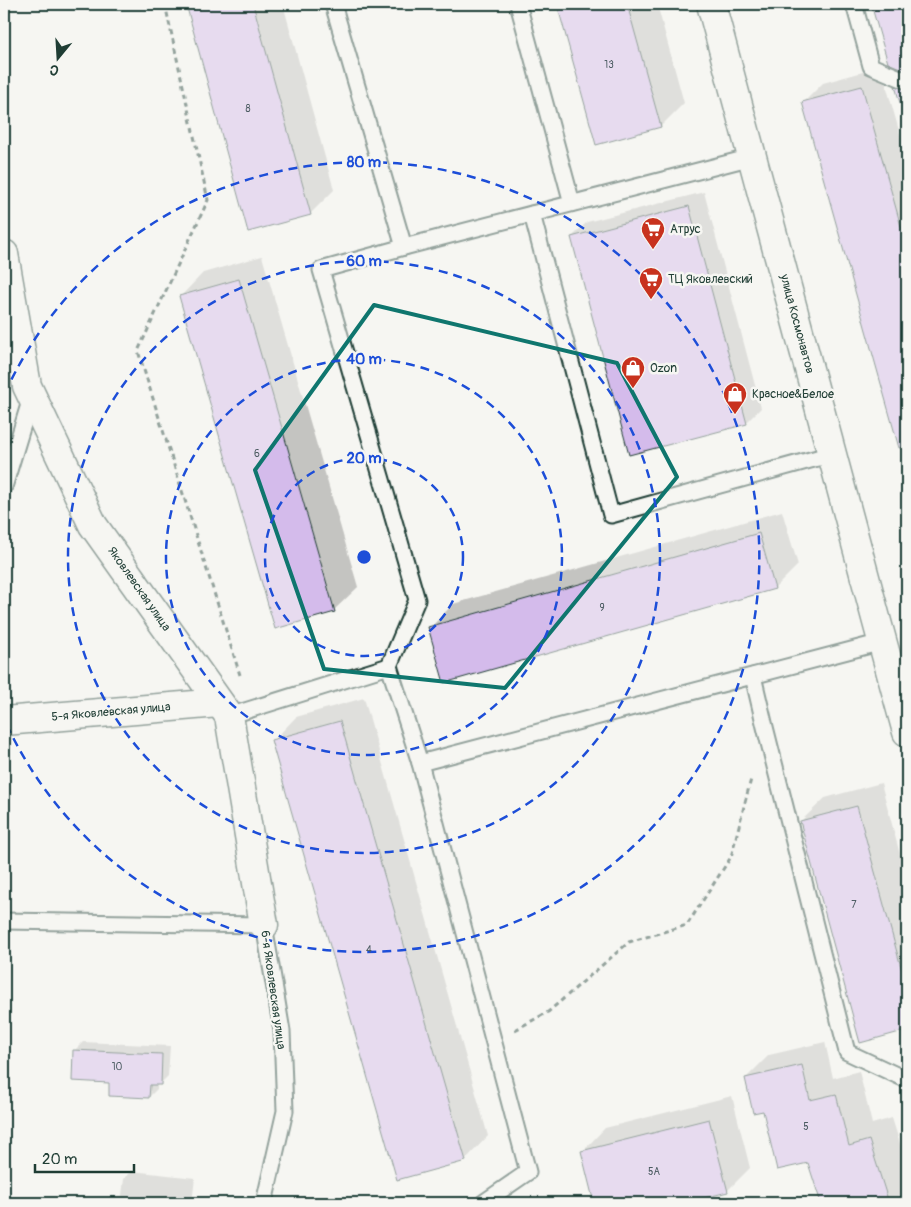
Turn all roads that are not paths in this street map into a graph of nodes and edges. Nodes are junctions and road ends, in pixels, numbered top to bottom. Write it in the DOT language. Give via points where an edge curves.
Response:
graph roads {
  1 [pos="333,4"];
  2 [pos="518,4"];
  3 [pos="711,4"];
  4 [pos="854,4"];
  5 [pos="907,81"];
  6 [pos="752,157"];
  7 [pos="572,203"];
  8 [pos="532,214"];
  9 [pos="404,247"];
  10 [pos="4,254"];
  11 [pos="32,396"];
  12 [pos="832,454"];
  13 [pos="4,487"];
  14 [pos="882,642"];
  15 [pos="389,666"];
  16 [pos="753,676"];
  17 [pos="233,709"];
  18 [pos="4,721"];
  19 [pos="907,732"];
  20 [pos="420,763"];
  21 [pos="4,921"];
  22 [pos="264,924"];
  23 [pos="907,1080"];
  24 [pos="264,1203"];
  25 [pos="483,1203"];
  1 -- 9 [label="lane"];
  2 -- 7 [label="lane"];
  3 -- 6 [label="street, улица Космонавтов"];
  4 -- 5 [label="lane" via="871,66"];
  6 -- 7 [label="lane"];
  6 -- 12 [label="street, улица Космонавтов"];
  7 -- 8 [label="lane"];
  8 -- 9 [label="lane"];
  8 -- 12 [label="lane" via="611,515"];
  9 -- 15 [label="lane" via="321,270 417,600"];
  10 -- 11 [label="street, Яковлевская улица" via="27,386"];
  11 -- 13 [label="lane"];
  11 -- 17 [label="street, Яковлевская улица" via="93,525"];
  12 -- 14 [label="street, улица Космонавтов"];
  14 -- 16 [label="lane"];
  14 -- 19 [label="street, улица Космонавтов"];
  15 -- 17 [label="lane"];
  15 -- 20 [label="lane"];
  16 -- 20 [label="lane"];
  16 -- 23 [label="lane" via="847,1052"];
  17 -- 18 [label="street, 5-я Яковлевская улица"];
  17 -- 22 [label="street, Яковлевская улица"];
  20 -- 25 [label="lane" via="528,1172"];
  21 -- 22 [label="lane"];
  22 -- 24 [label="lane, 6-я Яковлевская улица" via="282,1031 285,1112"];
}
